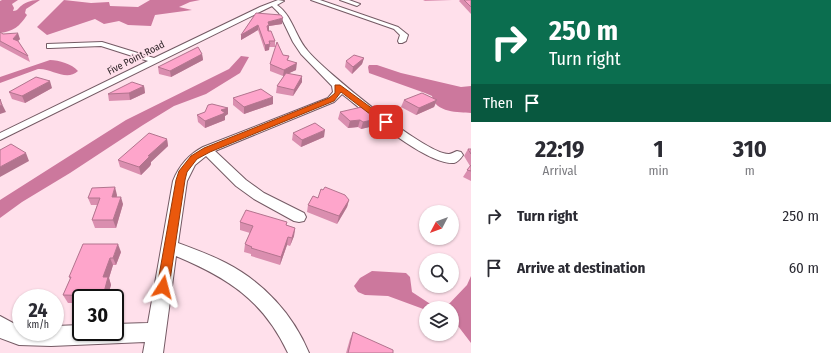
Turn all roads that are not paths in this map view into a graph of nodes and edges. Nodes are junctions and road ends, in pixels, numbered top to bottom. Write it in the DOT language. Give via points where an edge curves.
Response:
graph roads {
  1 [pos="314,0"];
  2 [pos="342,0"];
  3 [pos="277,2"];
  4 [pos="357,4"];
  5 [pos="402,40"];
  6 [pos="50,46"];
  7 [pos="156,61"];
  8 [pos="338,86"];
  9 [pos="0,137"];
  10 [pos="207,150"];
  11 [pos="457,155"];
  12 [pos="299,217"];
  13 [pos="170,246"];
  14 [pos="0,326"];
  15 [pos="156,332"];
  16 [pos="153,353"];
  17 [pos="299,353"];
  1 -- 5 [label="street" via="396,28 404,35"];
  2 -- 4 [label="street"];
  3 -- 7 [label="street, Five Point Road"];
  3 -- 8 [label="street" via="296,41"];
  6 -- 7 [label="street" via="102,44"];
  7 -- 9 [label="street, Five Point Road"];
  8 -- 10 [label="street" via="338,93 331,100"];
  8 -- 11 [label="street" via="398,131 440,157 453,159"];
  10 -- 12 [label="street" via="253,192"];
  10 -- 13 [label="street" via="194,158 183,171"];
  13 -- 15 [label="street"];
  13 -- 17 [label="street" via="226,271 248,286 276,313"];
  14 -- 15 [label="street" via="19,335"];
  15 -- 16 [label="street"];
}
